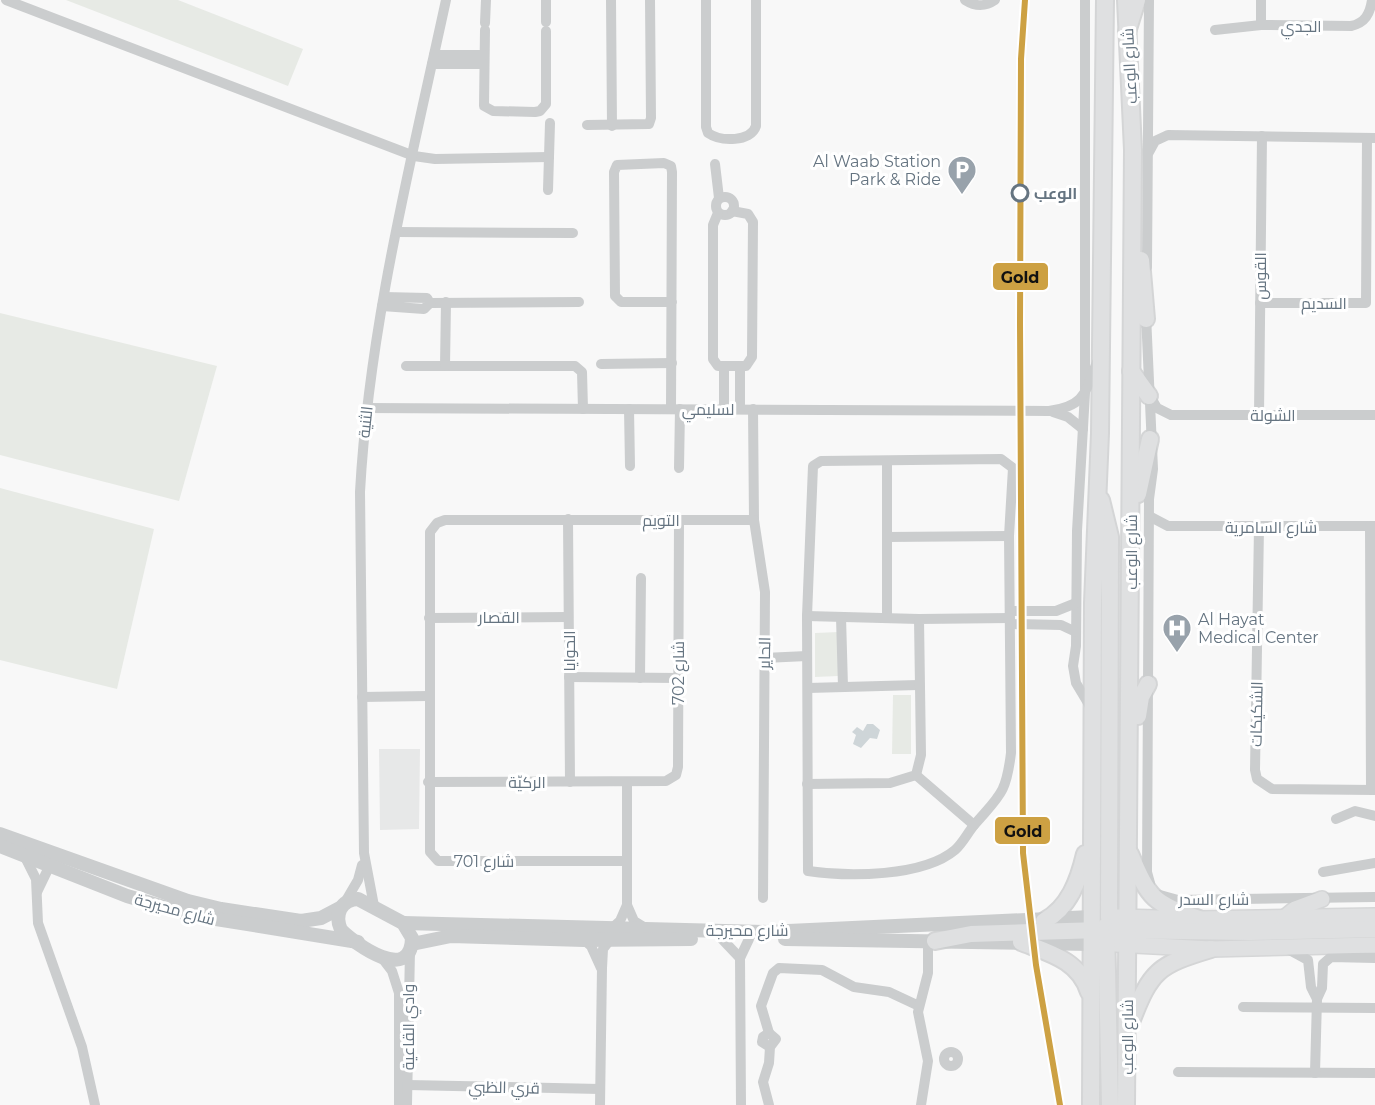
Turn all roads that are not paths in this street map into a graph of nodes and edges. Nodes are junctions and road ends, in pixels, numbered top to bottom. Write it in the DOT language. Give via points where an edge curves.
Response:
graph roads {
  1 [pos="6,0"];
  2 [pos="446,0"];
  3 [pos="486,0"];
  4 [pos="546,0"];
  5 [pos="611,0"];
  6 [pos="650,0"];
  7 [pos="706,0"];
  8 [pos="756,0"];
  9 [pos="965,0"];
  10 [pos="995,0"];
  11 [pos="1085,0"];
  12 [pos="1105,0"];
  13 [pos="1126,0"];
  14 [pos="1137,0"];
  15 [pos="1149,0"];
  16 [pos="1261,0"];
  17 [pos="1372,0"];
  18 [pos="1261,25"];
  19 [pos="1215,30"];
  20 [pos="1127,32"];
  21 [pos="484,59"];
  22 [pos="433,60"];
  23 [pos="1148,116"];
  24 [pos="550,123"];
  25 [pos="587,125"];
  26 [pos="612,126"];
  27 [pos="1168,135"];
  28 [pos="1262,136"];
  29 [pos="1371,138"];
  30 [pos="1140,153"];
  31 [pos="414,156"];
  32 [pos="549,157"];
  33 [pos="715,164"];
  34 [pos="548,190"];
  35 [pos="719,198"];
  36 [pos="732,211"];
  37 [pos="718,213"];
  38 [pos="397,232"];
  39 [pos="573,233"];
  40 [pos="383,302"];
  41 [pos="446,302"];
  42 [pos="579,302"];
  43 [pos="672,303"];
  44 [pos="1260,303"];
  45 [pos="1146,319"];
  46 [pos="1101,350"];
  47 [pos="672,363"];
  48 [pos="601,364"];
  49 [pos="406,366"];
  50 [pos="445,366"];
  51 [pos="724,366"];
  52 [pos="740,366"];
  53 [pos="1131,370"];
  54 [pos="1085,393"];
  55 [pos="1149,396"];
  56 [pos="366,408"];
  57 [pos="583,409"];
  58 [pos="629,409"];
  59 [pos="676,409"];
  60 [pos="724,409"];
  61 [pos="740,409"];
  62 [pos="753,409"];
  63 [pos="1049,411"];
  64 [pos="1171,415"];
  65 [pos="1259,415"];
  66 [pos="1375,415"];
  67 [pos="1083,429"];
  68 [pos="1150,439"];
  69 [pos="887,462"];
  70 [pos="630,466"];
  71 [pos="679,468"];
  72 [pos="1097,491"];
  73 [pos="1149,516"];
  74 [pos="568,519"];
  75 [pos="679,520"];
  76 [pos="754,520"];
  77 [pos="1168,526"];
  78 [pos="1373,526"];
  79 [pos="1259,527"];
  80 [pos="1132,528"];
  81 [pos="1009,536"];
  82 [pos="887,537"];
  83 [pos="1149,542"];
  84 [pos="641,578"];
  85 [pos="1076,603"];
  86 [pos="807,616"];
  87 [pos="568,617"];
  88 [pos="841,617"];
  89 [pos="887,617"];
  90 [pos="429,618"];
  91 [pos="1011,618"];
  92 [pos="919,619"];
  93 [pos="1076,632"];
  94 [pos="807,656"];
  95 [pos="764,658"];
  96 [pos="569,676"];
  97 [pos="640,678"];
  98 [pos="678,678"];
  99 [pos="1149,684"];
  100 [pos="918,685"];
  101 [pos="843,687"];
  102 [pos="808,688"];
  103 [pos="428,696"];
  104 [pos="362,697"];
  105 [pos="1093,715"];
  106 [pos="1131,739"];
  107 [pos="916,775"];
  108 [pos="428,782"];
  109 [pos="570,782"];
  110 [pos="627,782"];
  111 [pos="807,784"];
  112 [pos="1373,790"];
  113 [pos="1375,816"];
  114 [pos="1336,819"];
  115 [pos="1091,823"];
  116 [pos="974,825"];
  117 [pos="0,834"];
  118 [pos="0,846"];
  119 [pos="1128,849"];
  120 [pos="364,853"];
  121 [pos="24,855"];
  122 [pos="52,859"];
  123 [pos="627,861"];
  124 [pos="1375,863"];
  125 [pos="1323,872"];
  126 [pos="36,892"];
  127 [pos="1375,897"];
  128 [pos="763,898"];
  129 [pos="1322,899"];
  130 [pos="627,905"];
  131 [pos="342,906"];
  132 [pos="374,906"];
  133 [pos="1375,916"];
  134 [pos="1284,918"];
  135 [pos="1199,919"];
  136 [pos="1044,921"];
  137 [pos="402,924"];
  138 [pos="1375,929"];
  139 [pos="647,930"];
  140 [pos="1109,930"];
  141 [pos="610,934"];
  142 [pos="722,939"];
  143 [pos="749,939"];
  144 [pos="584,940"];
  145 [pos="931,941"];
  146 [pos="358,942"];
  147 [pos="1021,942"];
  148 [pos="1375,945"];
  149 [pos="411,947"];
  150 [pos="1286,948"];
  151 [pos="1211,949"];
  152 [pos="382,958"];
  153 [pos="740,958"];
  154 [pos="1375,958"];
  155 [pos="602,968"];
  156 [pos="1317,1003"];
  157 [pos="919,1006"];
  158 [pos="1091,1006"];
  159 [pos="1243,1007"];
  160 [pos="1375,1008"];
  161 [pos="1128,1031"];
  162 [pos="927,1055"];
  163 [pos="944,1058"];
  164 [pos="1178,1072"];
  165 [pos="1315,1073"];
  166 [pos="1375,1073"];
  167 [pos="408,1085"];
  168 [pos="600,1089"];
  169 [pos="95,1105"];
  170 [pos="399,1105"];
  171 [pos="407,1105"];
  172 [pos="600,1105"];
  173 [pos="741,1105"];
  174 [pos="769,1105"];
  175 [pos="921,1105"];
  176 [pos="1090,1105"];
  177 [pos="1122,1105"];
  1 -- 31 [label="street"];
  2 -- 22 [label="street, الثنية"];
  3 -- 21 [label="street"];
  4 -- 21 [label="street" via="546,104 540,111 488,110 483,100"];
  5 -- 26 [label="street"];
  6 -- 26 [label="street" via="651,118 645,126"];
  7 -- 8 [label="street" via="706,127 714,138 747,138 754,133"];
  9 -- 10 [label="street" via="984,6"];
  11 -- 54 [label="street, شارع الوعب"];
  12 -- 46 [label="main road, شارع الوعب"];
  13 -- 20 [label="main road, شارع الوعب"];
  14 -- 20 [label="main road"];
  15 -- 23 [label="street, شارع الوعب"];
  16 -- 18 [label="street"];
  17 -- 18 [label="street, الجدي" via="1367,17 1358,24"];
  18 -- 19 [label="street, الجدي"];
  20 -- 30 [label="main road, شارع الوعب"];
  21 -- 22 [label="street"];
  22 -- 31 [label="street, الثنية"];
  23 -- 27 [label="street" via="1155,129"];
  23 -- 30 [label="street, شارع الوعب"];
  24 -- 32 [label="street"];
  25 -- 26 [label="street"];
  27 -- 28 [label="street, السديم"];
  27 -- 30 [label="street"];
  28 -- 29 [label="street, السديم"];
  28 -- 44 [label="street, القوس"];
  29 -- 44 [label="street, السديم" via="1366,303"];
  30 -- 45 [label="main road"];
  30 -- 53 [label="main road, شارع الوعب"];
  31 -- 32 [label="street"];
  31 -- 38 [label="street, الثنية"];
  32 -- 34 [label="street"];
  33 -- 35 [label="street"];
  35 -- 36 [label="street" via="731,199"];
  35 -- 37 [label="street" via="715,207"];
  36 -- 37 [label="street"];
  36 -- 52 [label="street" via="748,214 754,226 752,357 749,364"];
  37 -- 51 [label="street" via="713,225 713,359 716,365"];
  38 -- 39 [label="street"];
  38 -- 40 [label="street, الثنية"];
  40 -- 41 [label="street" via="424,309 430,303"];
  40 -- 56 [label="street, الثنية"];
  41 -- 42 [label="street"];
  41 -- 50 [label="street"];
  43 -- 43 [label="street" via="670,166 617,165 615,296 621,302"];
  43 -- 47 [label="street"];
  44 -- 65 [label="street, القوس"];
  45 -- 55 [label="street, شارع الوعب"];
  46 -- 54 [label="street"];
  46 -- 72 [label="main road, شارع الوعب"];
  47 -- 48 [label="street"];
  47 -- 59 [label="street"];
  49 -- 50 [label="street"];
  50 -- 57 [label="street" via="575,366 582,372"];
  51 -- 52 [label="street"];
  51 -- 60 [label="street"];
  52 -- 61 [label="street"];
  53 -- 55 [label="main road"];
  53 -- 80 [label="main road, شارع الوعب"];
  54 -- 63 [label="street, لسليمي" via="1072,407"];
  54 -- 67 [label="street, شارع الوعب"];
  55 -- 64 [label="street" via="1157,408"];
  55 -- 68 [label="street, شارع الوعب"];
  56 -- 57 [label="street, لسليمي"];
  56 -- 104 [label="street, الثنية" via="360,492"];
  57 -- 58 [label="street, لسليمي"];
  58 -- 59 [label="street, لسليمي"];
  58 -- 70 [label="street"];
  59 -- 60 [label="street, لسليمي"];
  59 -- 71 [label="street"];
  60 -- 61 [label="street, لسليمي"];
  61 -- 62 [label="street, لسليمي"];
  62 -- 63 [label="street, لسليمي"];
  62 -- 76 [label="street, الحاير"];
  63 -- 67 [label="street, لسليمي" via="1068,417"];
  64 -- 65 [label="street, الشولة"];
  64 -- 68 [label="street" via="1156,423"];
  65 -- 66 [label="street, الشولة"];
  67 -- 85 [label="street, شارع الوعب"];
  68 -- 73 [label="street, شارع الوعب" via="1153,469"];
  68 -- 80 [label="main road"];
  69 -- 81 [label="street" via="1006,460 1013,468"];
  69 -- 82 [label="street"];
  69 -- 86 [label="street" via="821,461 813,466"];
  72 -- 105 [label="main road, شارع الوعب"];
  72 -- 140 [label="main road" via="1110,537"];
  73 -- 77 [label="street, شارع السامرية"];
  73 -- 83 [label="street, شارع الوعب"];
  74 -- 75 [label="street, التويم"];
  74 -- 87 [label="street, الحوايا"];
  74 -- 90 [label="street, شارع 701" via="437,523 429,535"];
  75 -- 76 [label="street, التويم"];
  75 -- 98 [label="street, شارع 702"];
  76 -- 95 [label="street, الحاير" via="765,592"];
  77 -- 79 [label="street, شارع السامرية"];
  77 -- 83 [label="street" via="1155,532"];
  78 -- 79 [label="street, شارع السامرية"];
  78 -- 112 [label="street"];
  79 -- 112 [label="street, الشكيكات" via="1257,779 1272,789"];
  80 -- 106 [label="main road, شارع الوعب"];
  81 -- 82 [label="street"];
  81 -- 91 [label="street"];
  82 -- 89 [label="street"];
  83 -- 99 [label="street, شارع الوعب"];
  84 -- 97 [label="street"];
  85 -- 91 [label="street" via="1056,611"];
  85 -- 93 [label="street, شارع الوعب"];
  86 -- 88 [label="street"];
  86 -- 94 [label="street"];
  87 -- 90 [label="street, القصار"];
  87 -- 96 [label="street, الحوايا"];
  88 -- 89 [label="street"];
  88 -- 101 [label="street"];
  89 -- 92 [label="street"];
  90 -- 103 [label="street, شارع 701"];
  91 -- 92 [label="street"];
  91 -- 93 [label="street"];
  91 -- 116 [label="street" via="1009,768 997,801"];
  92 -- 100 [label="street"];
  93 -- 105 [label="street, شارع الوعب" via="1074,678"];
  94 -- 95 [label="street"];
  94 -- 102 [label="street"];
  95 -- 128 [label="street, الحاير"];
  96 -- 97 [label="street"];
  96 -- 109 [label="street, الحوايا"];
  97 -- 98 [label="street"];
  98 -- 110 [label="street, شارع 702" via="676,775 666,782"];
  99 -- 106 [label="main road" via="1141,697"];
  99 -- 129 [label="street, شارع السدر" via="1147,872 1153,889 1178,900"];
  100 -- 101 [label="street"];
  100 -- 107 [label="street" via="921,755"];
  101 -- 102 [label="street"];
  102 -- 111 [label="street"];
  103 -- 104 [label="street"];
  103 -- 108 [label="street, شارع 701"];
  104 -- 120 [label="street, الثنية"];
  105 -- 115 [label="main road, شارع الوعب"];
  106 -- 119 [label="main road, شارع الوعب"];
  107 -- 111 [label="street" via="890,783"];
  107 -- 116 [label="street"];
  108 -- 109 [label="street, الركيّة"];
  108 -- 123 [label="street, شارع 701" via="428,847 438,861"];
  109 -- 110 [label="street, الركيّة"];
  110 -- 123 [label="street"];
  111 -- 116 [label="street" via="810,872 889,873 912,869 935,862 956,849"];
  113 -- 114 [label="street" via="1355,811"];
  115 -- 136 [label="main road" via="1082,867 1071,893 1061,909"];
  115 -- 140 [label="main road, شارع الوعب"];
  117 -- 122 [label="street, شارع محيرجة"];
  118 -- 121 [label="street, شارع محيرجة"];
  119 -- 135 [label="main road" via="1145,888 1155,900"];
  119 -- 140 [label="main road, شارع الوعب"];
  120 -- 131 [label="street, الثنية" via="358,880"];
  120 -- 132 [label="street, الثنية"];
  121 -- 122 [label="street, شارع محيرجة"];
  121 -- 126 [label="street" via="32,868"];
  122 -- 126 [label="street"];
  122 -- 131 [label="street, شارع محيرجة" via="221,909 301,921 321,918"];
  122 -- 146 [label="street, شارع محيرجة" via="127,896 191,915"];
  123 -- 130 [label="street"];
  124 -- 125 [label="street"];
  126 -- 169 [label="street" via="38,922 82,1047"];
  127 -- 129 [label="street, شارع السدر"];
  129 -- 134 [label="main road" via="1308,902"];
  130 -- 139 [label="street" via="634,921"];
  130 -- 141 [label="street" via="623,918"];
  131 -- 132 [label="street" via="358,899"];
  131 -- 146 [label="street" via="337,915 340,930"];
  132 -- 137 [label="street"];
  133 -- 134 [label="main road, شارع السدر"];
  134 -- 135 [label="main road, شارع السدر"];
  135 -- 140 [label="main road, شارع السدر"];
  136 -- 139 [label="street, شارع محيرجة" via="767,932"];
  136 -- 140 [label="street, شارع محيرجة"];
  137 -- 141 [label="street, شارع محيرجة"];
  137 -- 149 [label="street" via="411,932"];
  138 -- 140 [label="main road"];
  139 -- 141 [label="street, شارع محيرجة"];
  140 -- 145 [label="main road" via="971,934"];
  140 -- 147 [label="street, شارع محيرجة"];
  140 -- 151 [label="main road"];
  140 -- 158 [label="main road, شارع الوعب"];
  140 -- 161 [label="main road, شارع الوعب"];
  140 -- 177 [label="main road"];
  141 -- 142 [label="street, شارع محيرجة"];
  141 -- 144 [label="street, شارع محيرجة"];
  141 -- 155 [label="street" via="603,949"];
  142 -- 143 [label="street, شارع محيرجة"];
  142 -- 153 [label="street"];
  143 -- 145 [label="street, شارع محيرجة"];
  143 -- 153 [label="street"];
  144 -- 149 [label="street, شارع محيرجة" via="451,936"];
  144 -- 155 [label="street"];
  145 -- 147 [label="street, شارع محيرجة"];
  145 -- 157 [label="street"];
  146 -- 152 [label="street"];
  147 -- 158 [label="main road" via="1077,969 1086,984"];
  148 -- 150 [label="main road"];
  149 -- 152 [label="street, شارع محيرجة" via="401,959"];
  149 -- 167 [label="street, وادي القاعية"];
  150 -- 151 [label="main road"];
  150 -- 156 [label="street" via="1308,960"];
  151 -- 161 [label="main road" via="1174,961 1154,974"];
  152 -- 170 [label="street, وادي القاعية" via="392,970 399,993"];
  153 -- 173 [label="street"];
  154 -- 156 [label="street" via="1326,960"];
  155 -- 168 [label="street"];
  156 -- 159 [label="street"];
  156 -- 160 [label="street"];
  156 -- 165 [label="street"];
  157 -- 162 [label="street"];
  157 -- 174 [label="street" via="889,992 854,987 822,970 782,967 773,973 762,1006 768,1033 776,1040 770,1047 763,1082"];
  158 -- 176 [label="main road, شارع الوعب"];
  161 -- 177 [label="main road, شارع الوعب"];
  162 -- 163 [label="street"];
  162 -- 175 [label="street" via="927,1081"];
  164 -- 165 [label="street"];
  165 -- 166 [label="street"];
  167 -- 168 [label="street, قري الظبي"];
  167 -- 171 [label="street, وادي القاعية"];
  168 -- 172 [label="street"];
}
